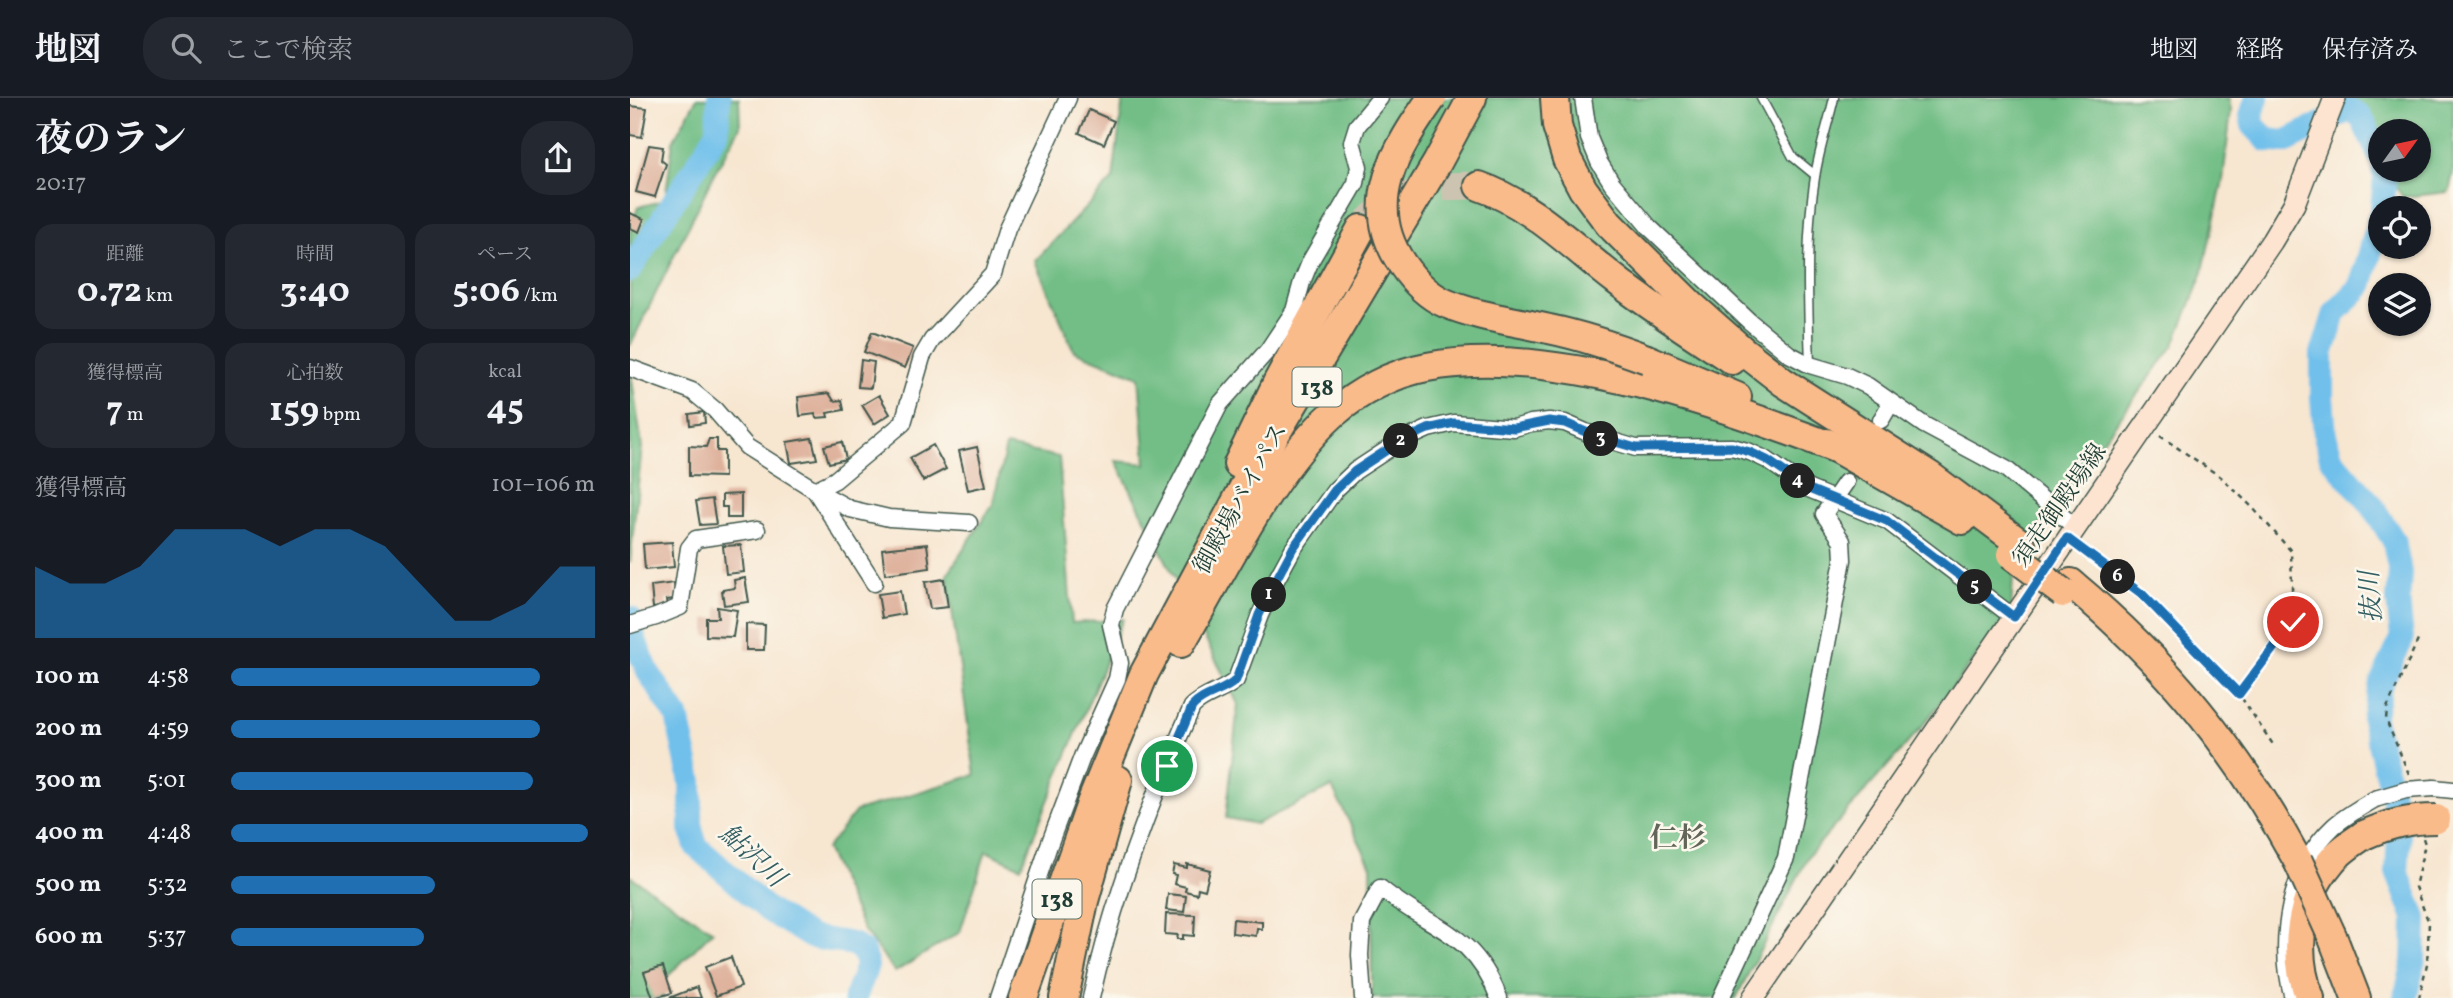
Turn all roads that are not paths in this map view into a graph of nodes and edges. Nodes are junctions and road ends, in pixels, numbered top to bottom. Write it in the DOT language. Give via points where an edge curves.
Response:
graph roads {
  1 [pos="1068,98"];
  2 [pos="1380,98"];
  3 [pos="1432,98"];
  4 [pos="1472,98"];
  5 [pos="1488,98"];
  6 [pos="1555,98"];
  7 [pos="1583,98"];
  8 [pos="1761,98"];
  9 [pos="1834,98"];
  10 [pos="2331,108"];
  11 [pos="1815,175"];
  12 [pos="1479,186"];
  13 [pos="1361,229"];
  14 [pos="1810,365"];
  15 [pos="630,368"];
  16 [pos="1891,402"];
  17 [pos="1881,420"];
  18 [pos="1843,451"];
  19 [pos="1846,482"];
  20 [pos="815,489"];
  21 [pos="1834,500"];
  22 [pos="1964,502"];
  23 [pos="969,523"];
  24 [pos="757,530"];
  25 [pos="2071,533"];
  26 [pos="2016,549"];
  27 [pos="874,583"];
  28 [pos="2014,617"];
  29 [pos="637,623"];
  30 [pos="1151,678"];
  31 [pos="2453,790"];
  32 [pos="1102,798"];
  33 [pos="2445,820"];
  34 [pos="2326,939"];
  35 [pos="998,998"];
  36 [pos="1023,998"];
  37 [pos="1065,998"];
  38 [pos="1091,998"];
  39 [pos="1363,998"];
  40 [pos="1499,998"];
  41 [pos="1721,998"];
  42 [pos="1753,998"];
  43 [pos="2293,998"];
  44 [pos="2310,998"];
  45 [pos="2342,998"];
  46 [pos="2356,998"];
  1 -- 20 [label="street" via="1007,229 993,274 922,357 903,423 835,480"];
  2 -- 35 [label="street" via="1357,126 1352,142 1359,167 1356,183 1311,260 1294,311 1268,350 1220,404 1115,609 1111,625 1120,663 1117,679 1049,845"];
  3 -- 18 [label="highway, bridge" via="1398,149 1384,192 1384,216 1395,254 1422,288 1467,311 1585,338 1647,359 1745,401"];
  4 -- 30 [label="highway, 御殿場バイパス / 138" via="1245,485"];
  5 -- 30 [label="highway, 御殿場バイパス / 138"];
  6 -- 22 [label="highway" via="1567,159 1583,189 1609,224 1690,305 1783,382"];
  7 -- 14 [label="street" via="1599,162 1628,204 1749,321"];
  8 -- 11 [label="lane" via="1793,157"];
  9 -- 11 [label="lane"];
  10 -- 25 [label="main road, 須走御殿場線" via="2294,204 2273,240"];
  11 -- 14 [label="lane" via="1807,298"];
  12 -- 22 [label="highway" via="1516,203 1732,360"];
  13 -- 30 [label="highway" via="1231,477"];
  14 -- 16 [label="street" via="1847,376"];
  15 -- 20 [label="street" via="692,391 747,447"];
  16 -- 17 [label="street"];
  16 -- 25 [label="street" via="2006,469"];
  18 -- 26 [label="highway"];
  18 -- 30 [label="highway" via="1725,408 1579,371 1492,362 1424,367 1361,393 1334,414 1286,468"];
  19 -- 21 [label="street"];
  20 -- 23 [label="street" via="849,509 889,518"];
  20 -- 27 [label="street"];
  21 -- 28 [label="street" via="1887,521"];
  21 -- 38 [label="street" via="1767,460 1732,447 1636,448 1549,421 1514,428 1454,423 1428,429 1375,456 1335,490 1293,548 1259,615 1236,680 1192,707 1129,864"];
  21 -- 41 [label="street" via="1824,514 1842,541 1843,560 1786,858"];
  22 -- 26 [label="highway"];
  24 -- 29 [label="street" via="696,539 689,548 680,607"];
  25 -- 28 [label="main road, 須走御殿場線"];
  26 -- 34 [label="highway" via="2067,588 2196,727 2292,864"];
  28 -- 42 [label="main road, 須走御殿場線"];
  30 -- 32 [label="highway, 御殿場バイパス / 138"];
  31 -- 43 [label="street, bridge" via="2406,790 2375,799 2334,826 2317,846 2291,900 2286,951"];
  32 -- 36 [label="highway, 138"];
  32 -- 37 [label="highway, 138"];
  33 -- 44 [label="highway, bridge" via="2410,819 2386,825 2364,835 2330,862 2309,897 2300,944"];
  34 -- 45 [label="highway"];
  34 -- 46 [label="highway"];
  39 -- 40 [label="street" via="1362,922 1380,888 1474,952 1490,974"];
}
